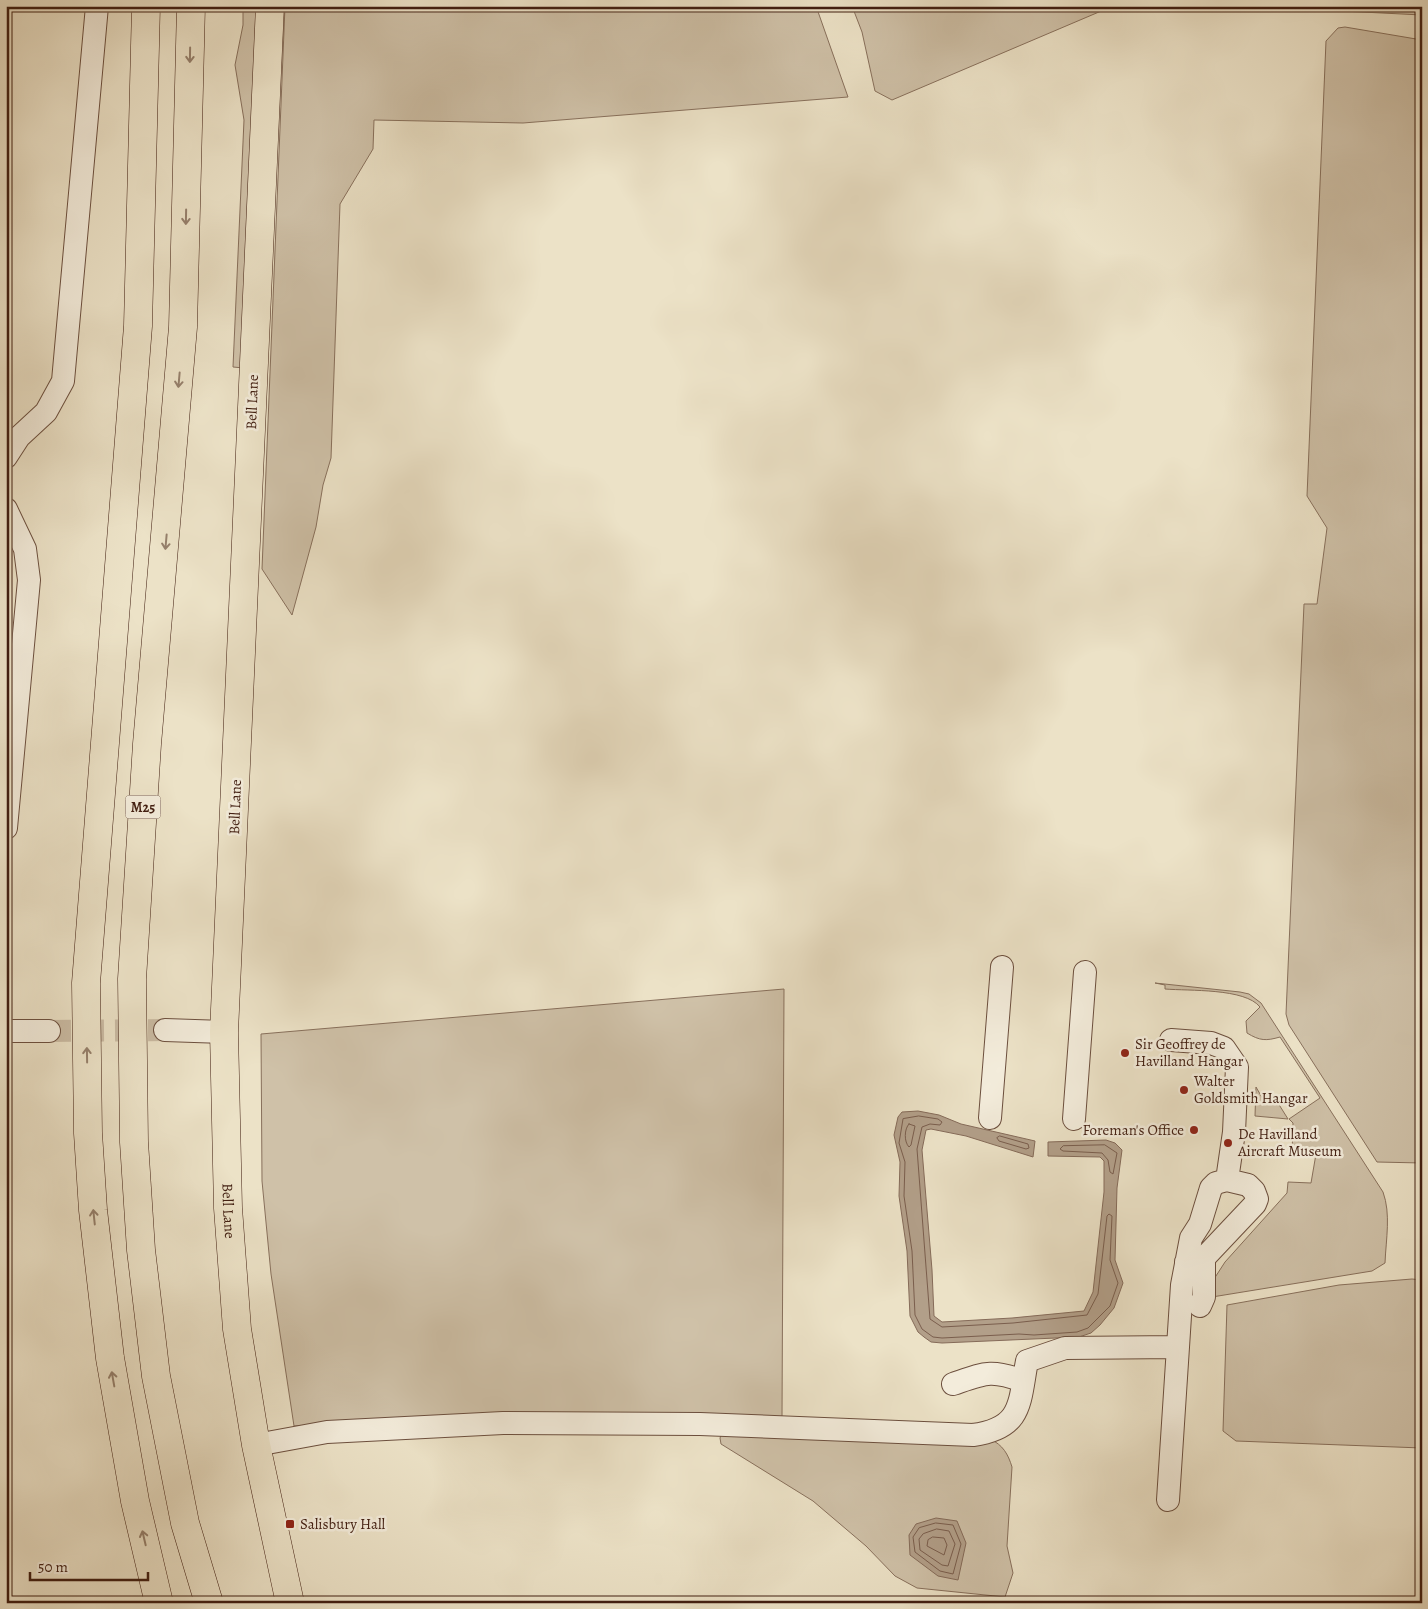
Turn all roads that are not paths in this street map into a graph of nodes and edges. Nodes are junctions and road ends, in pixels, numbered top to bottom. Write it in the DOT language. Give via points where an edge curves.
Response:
graph roads {
  1 [pos="97,6"];
  2 [pos="146,6"];
  3 [pos="191,6"];
  4 [pos="270,6"];
  5 [pos="6,457"];
  6 [pos="6,509"];
  7 [pos="6,828"];
  8 [pos="1002,967"];
  9 [pos="1085,972"];
  10 [pos="165,1030"];
  11 [pos="6,1031"];
  12 [pos="49,1031"];
  13 [pos="224,1032"];
  14 [pos="1171,1040"];
  15 [pos="990,1118"];
  16 [pos="1074,1119"];
  17 [pos="1227,1180"];
  18 [pos="1195,1260"];
  19 [pos="1200,1306"];
  20 [pos="1178,1348"];
  21 [pos="1023,1381"];
  22 [pos="953,1384"];
  23 [pos="256,1445"];
  24 [pos="1168,1500"];
  25 [pos="159,1603"];
  26 [pos="209,1603"];
  27 [pos="290,1603"];
  1 -- 5 [label="lane" via="63,381 46,412 19,437"];
  25 -- 2 [label="main road, one-way" via="135,1502 110,1358 91,1172 86,983 138,326"];
  3 -- 26 [label="main road, M25, one-way" via="183,327 147,744 132,979 134,1142 141,1250 156,1376 185,1523"];
  4 -- 13 [label="main road, Bell Lane"];
  6 -- 7 [label="lane" via="25,549 29,580"];
  8 -- 15 [label="lane"];
  9 -- 16 [label="lane"];
  10 -- 13 [label="lane"];
  11 -- 12 [label="lane"];
  13 -- 23 [label="main road, Bell Lane" via="228,1208 237,1330"];
  14 -- 17 [label="lane" via="1211,1043 1224,1048 1236,1067 1234,1132"];
  17 -- 18 [label="lane" via="1210,1188 1200,1224 1191,1238"];
  17 -- 18 [label="lane" via="1248,1185 1257,1198 1255,1204"];
  18 -- 19 [label="lane" via="1204,1297"];
  18 -- 20 [label="lane" via="1182,1285"];
  20 -- 21 [label="lane" via="1065,1348 1027,1362"];
  20 -- 24 [label="lane"];
  21 -- 22 [label="lane" via="993,1372"];
  21 -- 23 [label="lane" via="1022,1397 1008,1422 1001,1429 973,1435 700,1424 503,1423 327,1432"];
  23 -- 27 [label="main road, Bell Lane"];
}
